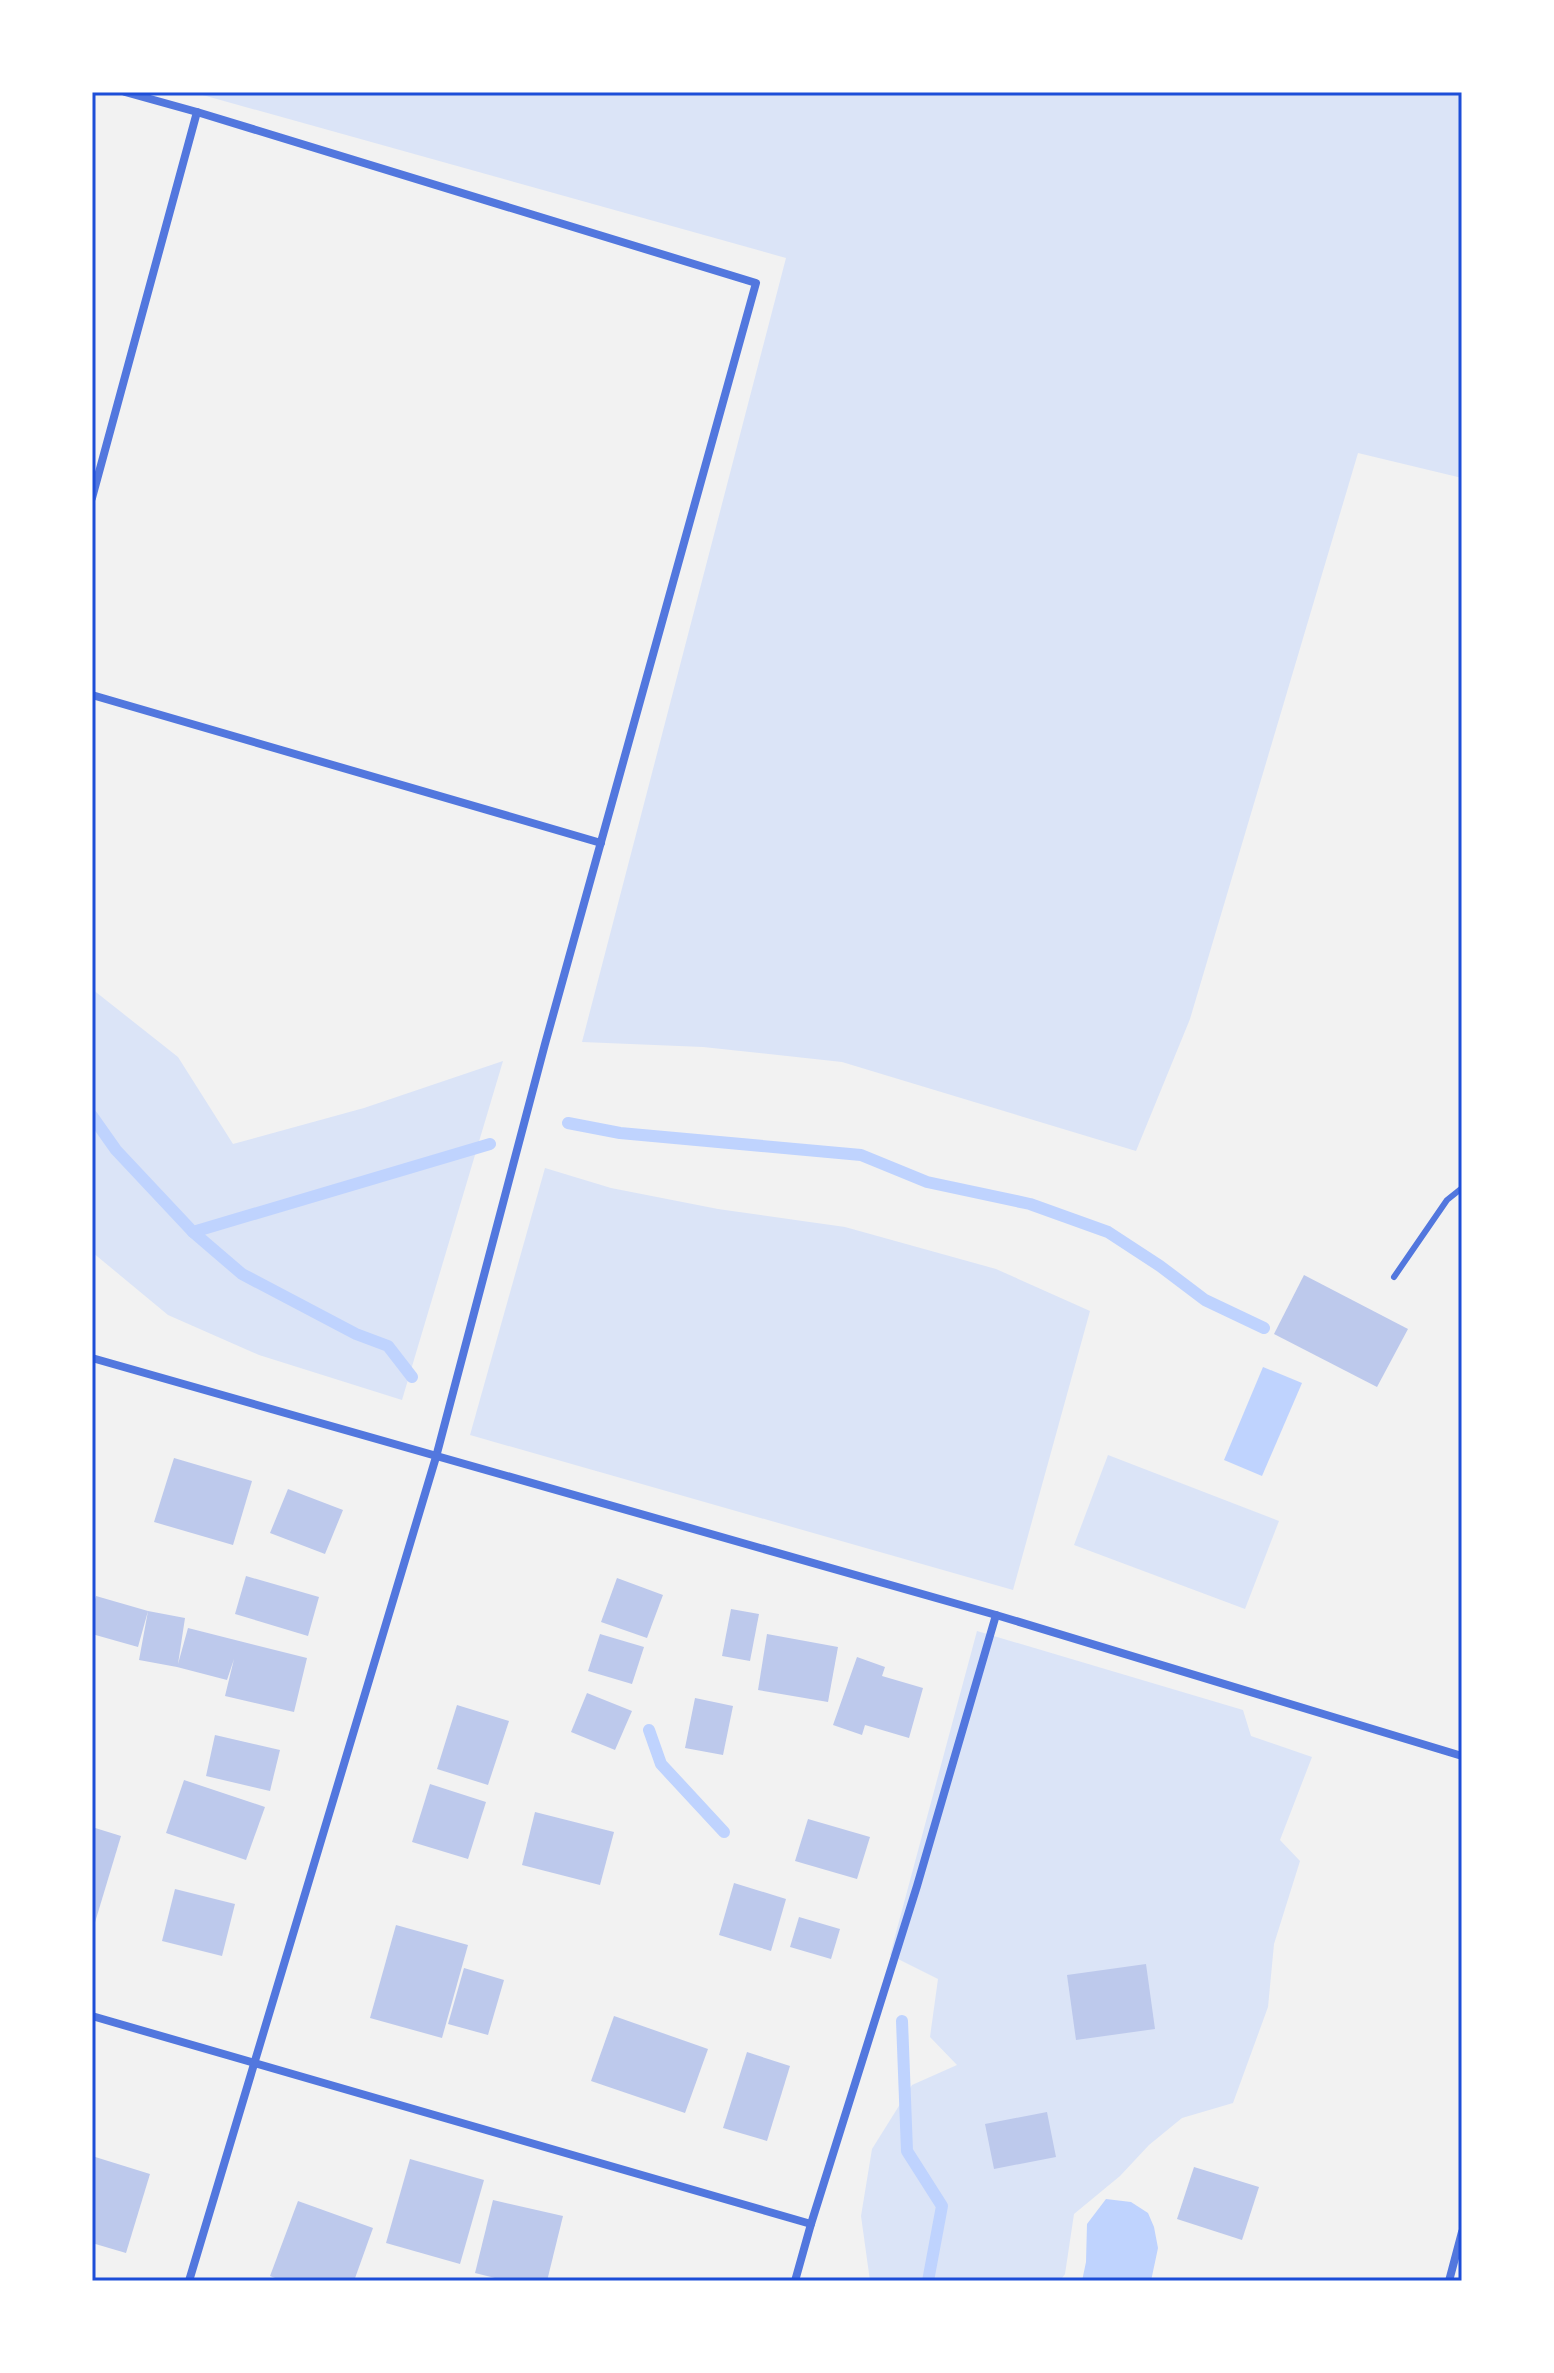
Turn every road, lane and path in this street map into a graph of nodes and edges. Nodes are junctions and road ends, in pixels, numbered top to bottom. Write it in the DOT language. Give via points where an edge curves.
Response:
graph roads {
  1 [pos="125,92"];
  2 [pos="197,112"];
  3 [pos="92,498"];
  4 [pos="92,695"];
  5 [pos="601,843"];
  6 [pos="1462,1188"];
  7 [pos="1394,1277"];
  8 [pos="92,1358"];
  9 [pos="436,1457"];
  10 [pos="996,1615"];
  11 [pos="1462,1756"];
  12 [pos="92,2016"];
  13 [pos="255,2063"];
  14 [pos="811,2224"];
  15 [pos="1462,2232"];
  16 [pos="189,2281"];
  17 [pos="795,2281"];
  18 [pos="1449,2281"];
  1 -- 2 [label="street"];
  2 -- 3 [label="street"];
  2 -- 5 [label="street" via="756,283"];
  4 -- 5 [label="street"];
  5 -- 9 [label="street"];
  6 -- 7 [label="lane" via="1447,1200"];
  8 -- 9 [label="street"];
  9 -- 10 [label="street"];
  9 -- 13 [label="street"];
  10 -- 11 [label="street"];
  10 -- 14 [label="street"];
  12 -- 13 [label="street"];
  13 -- 14 [label="street"];
  13 -- 16 [label="street"];
  14 -- 17 [label="street"];
  15 -- 18 [label="street"];
}
